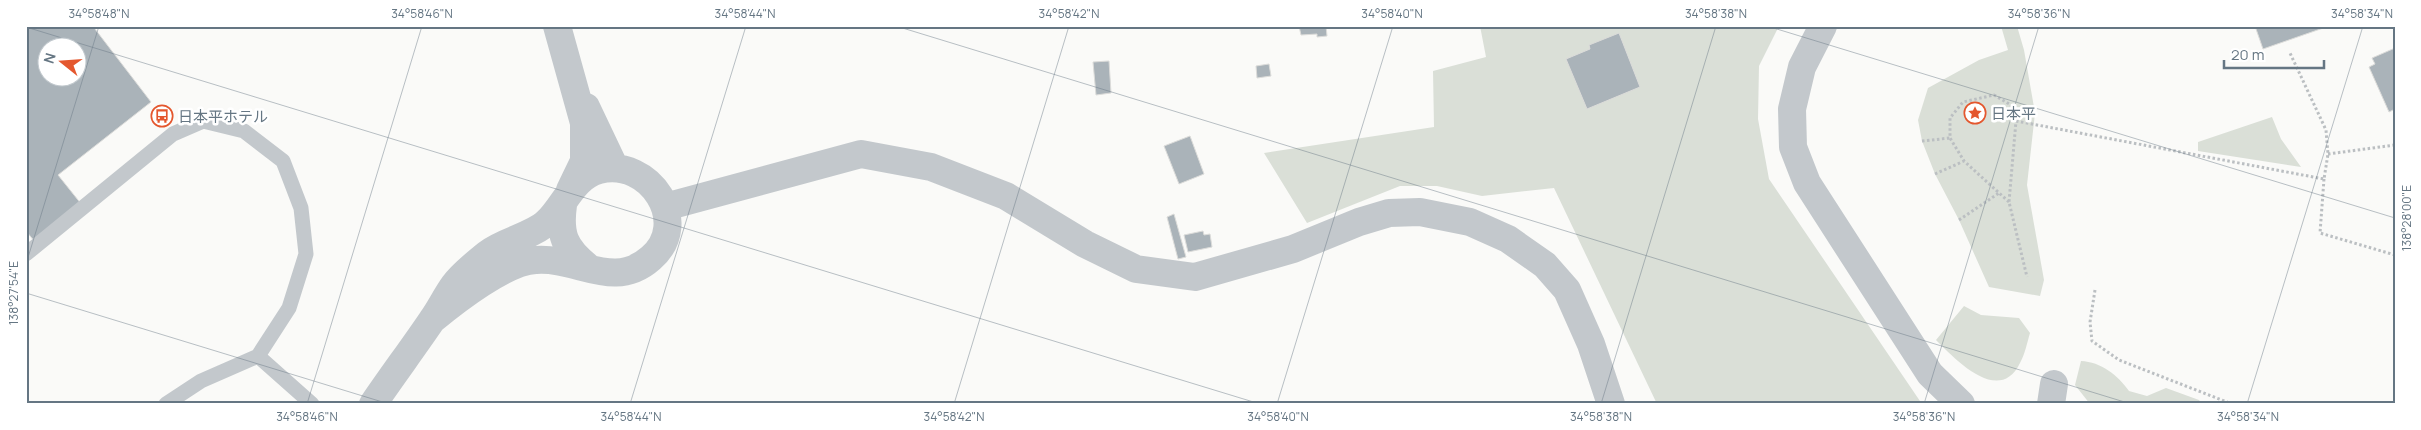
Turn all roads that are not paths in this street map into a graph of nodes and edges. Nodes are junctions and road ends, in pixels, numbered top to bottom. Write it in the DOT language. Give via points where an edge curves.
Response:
graph roads {
  1 [pos="557,26"];
  2 [pos="1823,26"];
  3 [pos="573,81"];
  4 [pos="615,168"];
  5 [pos="567,197"];
  6 [pos="665,207"];
  7 [pos="26,254"];
  8 [pos="588,267"];
  9 [pos="432,320"];
  10 [pos="258,356"];
  11 [pos="166,404"];
  12 [pos="312,404"];
  13 [pos="373,404"];
  14 [pos="1611,404"];
  15 [pos="1961,404"];
  1 -- 3 [label="street"];
  2 -- 15 [label="street" via="1802,67 1792,109 1793,147 1807,183 1930,374"];
  3 -- 4 [label="street"];
  3 -- 5 [label="street" via="584,123 584,161"];
  4 -- 5 [label="street" via="598,170 583,178"];
  4 -- 6 [label="street" via="632,171 646,179 658,191"];
  5 -- 8 [label="street" via="560,223 564,241 574,256"];
  5 -- 9 [label="street" via="545,224 488,253 455,284"];
  6 -- 8 [label="street" via="667,224 663,242 653,257 639,268 622,274 604,274"];
  6 -- 14 [label="street" via="861,154 931,167 1006,196 1085,244 1136,269 1195,277 1294,249 1389,213 1420,212 1470,222 1508,239 1545,265 1567,290 1591,344"];
  7 -- 10 [label="lane" via="173,134 202,121 244,131 283,161 301,208 306,254 289,308"];
  8 -- 9 [label="street" via="535,259 505,270 462,295"];
  9 -- 13 [label="street"];
  10 -- 11 [label="lane" via="201,381"];
  10 -- 12 [label="lane"];
}
